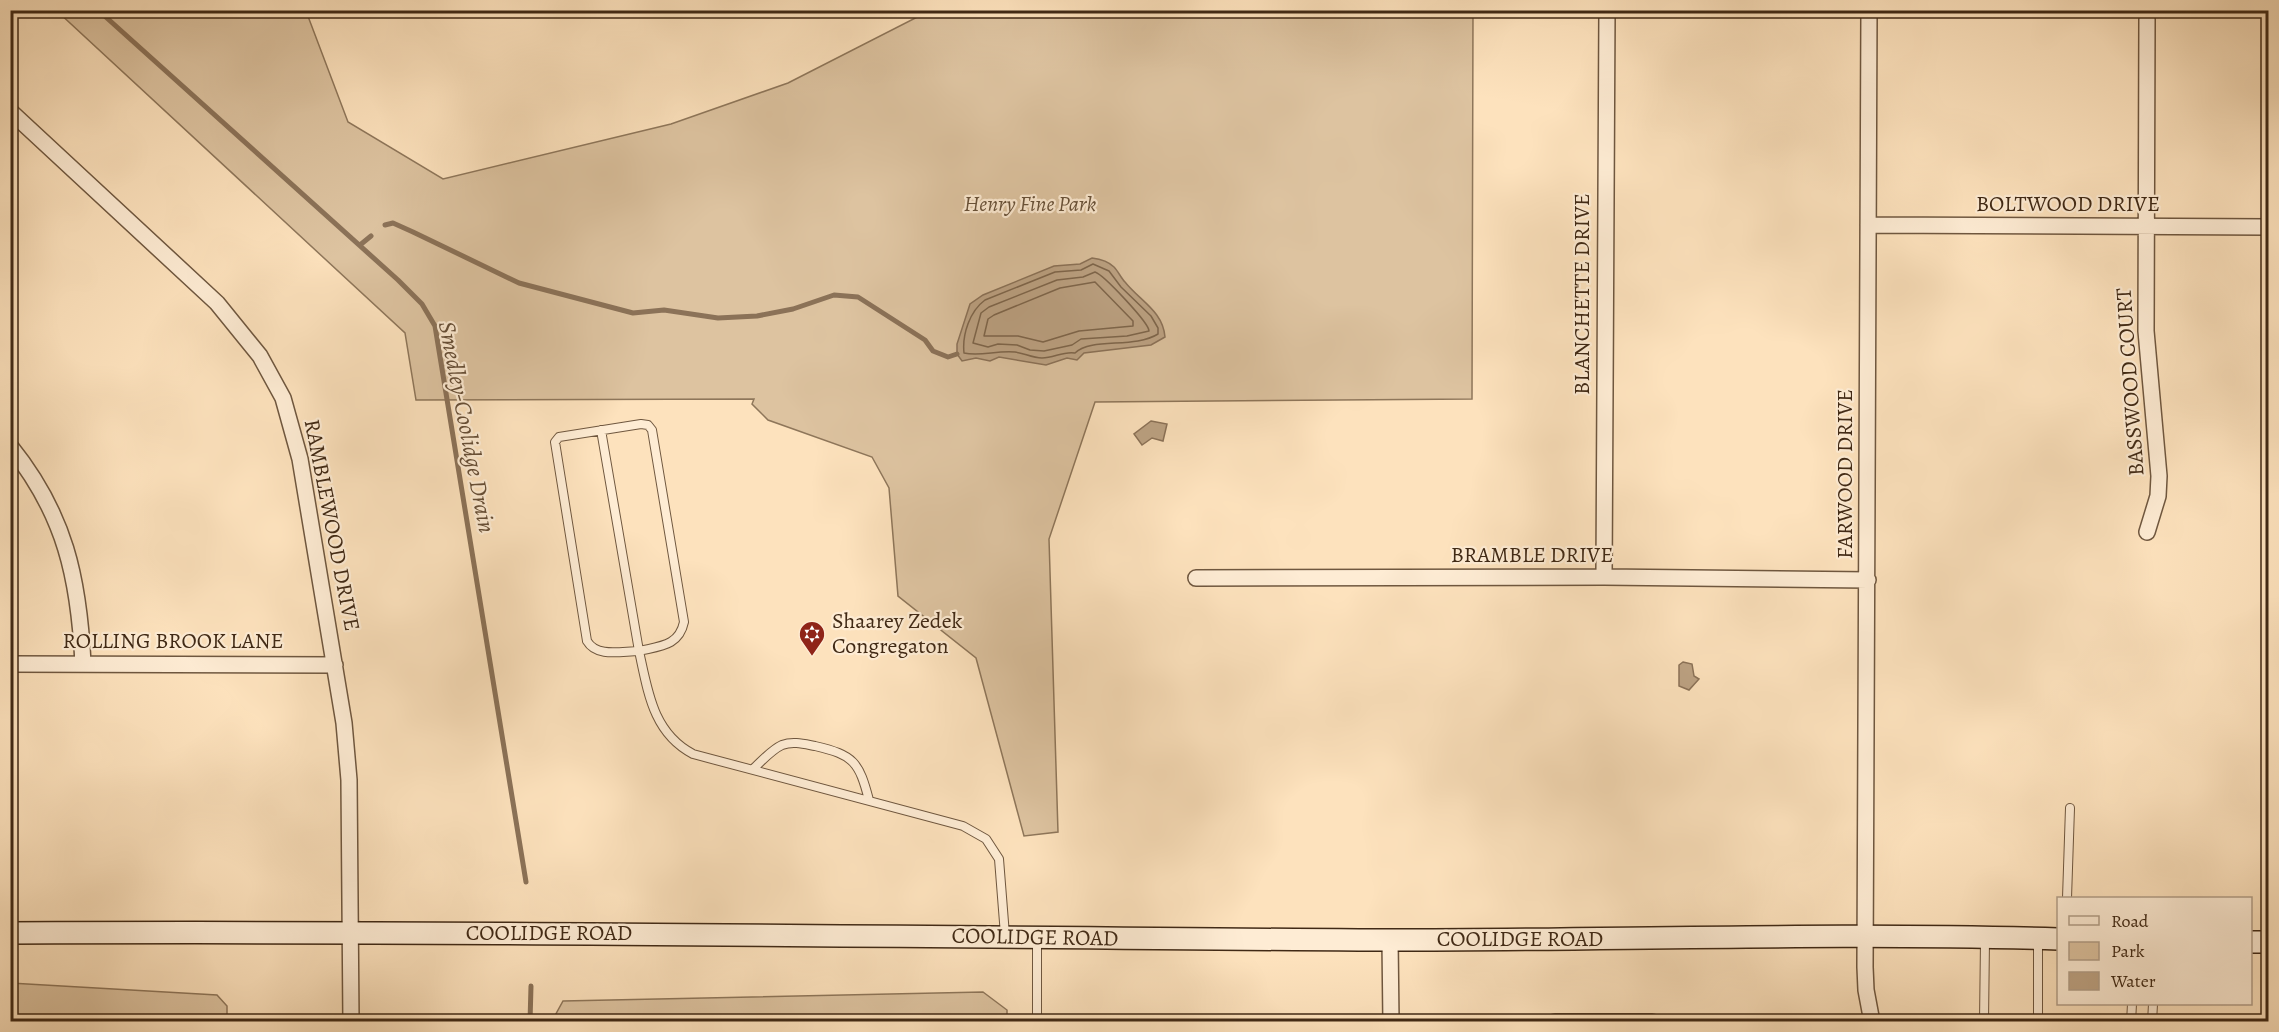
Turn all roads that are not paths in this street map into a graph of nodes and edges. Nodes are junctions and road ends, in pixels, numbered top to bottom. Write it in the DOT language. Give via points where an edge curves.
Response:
graph roads {
  1 [pos="1607,10"];
  2 [pos="1869,10"];
  3 [pos="2147,19"];
  4 [pos="10,111"];
  5 [pos="1868,225"];
  6 [pos="2268,227"];
  7 [pos="2145,228"];
  8 [pos="602,430"];
  9 [pos="10,446"];
  10 [pos="2147,532"];
  11 [pos="1604,577"];
  12 [pos="1196,578"];
  13 [pos="1868,580"];
  14 [pos="639,651"];
  15 [pos="10,664"];
  16 [pos="83,664"];
  17 [pos="335,665"];
  18 [pos="753,769"];
  19 [pos="868,800"];
  20 [pos="2070,808"];
  21 [pos="2067,897"];
  22 [pos="352,931"];
  23 [pos="10,933"];
  24 [pos="1005,937"];
  25 [pos="1866,937"];
  26 [pos="1037,938"];
  27 [pos="1985,939"];
  28 [pos="2048,939"];
  29 [pos="1390,940"];
  30 [pos="2252,942"];
  31 [pos="2268,942"];
  32 [pos="2132,1005"];
  33 [pos="2153,1005"];
  34 [pos="351,1022"];
  35 [pos="1037,1022"];
  36 [pos="1391,1022"];
  37 [pos="1555,1022"];
  38 [pos="1652,1022"];
  39 [pos="1872,1022"];
  40 [pos="1984,1022"];
  41 [pos="2038,1022"];
  42 [pos="2131,1022"];
  43 [pos="2152,1022"];
  1 -- 11 [label="street, BLANCHETTE DRIVE"];
  2 -- 5 [label="street, FARWOOD DRIVE"];
  3 -- 7 [label="street, BASSWOOD COURT"];
  4 -- 17 [label="street, RAMBLEWOOD DRIVE" via="217,303 260,356 283,398 292,429"];
  5 -- 7 [label="street, BOLTWOOD DRIVE"];
  5 -- 13 [label="street, FARWOOD DRIVE"];
  6 -- 7 [label="street, BOLTWOOD DRIVE"];
  7 -- 10 [label="street, BASSWOOD COURT" via="2147,359 2159,476 2157,505"];
  8 -- 14 [label="lane"];
  8 -- 14 [label="lane" via="648,425 654,442 684,622 681,634 672,643"];
  8 -- 14 [label="lane" via="559,437 554,449 587,641 599,652"];
  9 -- 16 [label="street" via="42,490 68,548 80,608"];
  11 -- 12 [label="street, BRAMBLE DRIVE"];
  11 -- 13 [label="street, BRAMBLE DRIVE"];
  13 -- 25 [label="street, FARWOOD DRIVE"];
  14 -- 18 [label="lane" via="655,716 666,734 693,754"];
  15 -- 16 [label="street, ROLLING BROOK LANE"];
  16 -- 17 [label="street, ROLLING BROOK LANE"];
  17 -- 22 [label="street, RAMBLEWOOD DRIVE" via="349,780"];
  18 -- 19 [label="lane"];
  18 -- 19 [label="lane" via="773,751 795,742 839,752 852,759 861,772"];
  19 -- 24 [label="lane" via="963,826 986,839 999,859"];
  20 -- 21 [label="lane"];
  22 -- 23 [label="street, COOLIDGE ROAD"];
  22 -- 24 [label="street, COOLIDGE ROAD"];
  22 -- 34 [label="street, RAMBLEWOOD DRIVE"];
  24 -- 26 [label="street, COOLIDGE ROAD"];
  25 -- 27 [label="street, COOLIDGE ROAD"];
  25 -- 29 [label="street, COOLIDGE ROAD"];
  25 -- 39 [label="street, FARWOOD DRIVE" via="1866,990"];
  26 -- 29 [label="street, COOLIDGE ROAD"];
  26 -- 35 [label="lane"];
  27 -- 28 [label="street, COOLIDGE ROAD"];
  27 -- 40 [label="lane"];
  28 -- 41 [label="lane"];
  29 -- 36 [label="street"];
  30 -- 31 [label="street"];
  32 -- 42 [label="lane"];
  33 -- 43 [label="lane"];
  37 -- 38 [label="street"];
}
